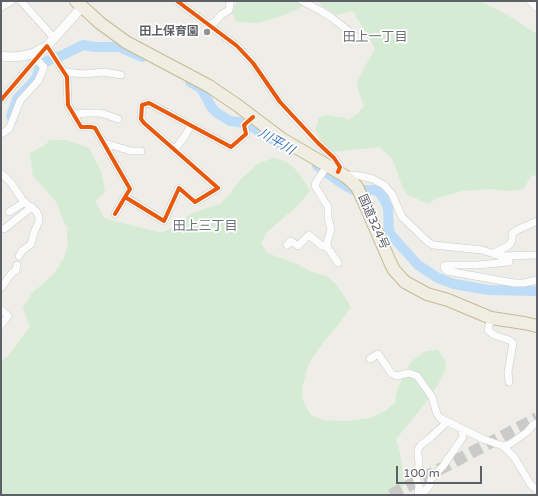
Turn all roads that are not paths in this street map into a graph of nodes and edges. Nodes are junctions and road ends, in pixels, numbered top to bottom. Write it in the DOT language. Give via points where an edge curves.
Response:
graph roads {
  1 [pos="12,1"];
  2 [pos="21,1"];
  3 [pos="177,1"];
  4 [pos="231,1"];
  5 [pos="302,1"];
  6 [pos="530,1"];
  7 [pos="79,4"];
  8 [pos="1,7"];
  9 [pos="537,8"];
  10 [pos="210,25"];
  11 [pos="355,36"];
  12 [pos="54,38"];
  13 [pos="47,46"];
  14 [pos="1,56"];
  15 [pos="36,59"];
  16 [pos="65,72"];
  17 [pos="120,75"];
  18 [pos="1,100"];
  19 [pos="73,114"];
  20 [pos="253,117"];
  21 [pos="118,120"];
  22 [pos="191,125"];
  23 [pos="1,134"];
  24 [pos="104,143"];
  25 [pos="174,150"];
  26 [pos="141,151"];
  27 [pos="327,166"];
  28 [pos="1,173"];
  29 [pos="341,174"];
  30 [pos="125,197"];
  31 [pos="25,202"];
  32 [pos="32,207"];
  33 [pos="9,212"];
  34 [pos="115,214"];
  35 [pos="537,221"];
  36 [pos="1,229"];
  37 [pos="287,245"];
  38 [pos="328,248"];
  39 [pos="494,254"];
  40 [pos="537,255"];
  41 [pos="19,256"];
  42 [pos="510,256"];
  43 [pos="338,263"];
  44 [pos="17,265"];
  45 [pos="537,280"];
  46 [pos="1,288"];
  47 [pos="1,310"];
  48 [pos="491,318"];
  49 [pos="1,325"];
  50 [pos="537,326"];
  51 [pos="370,359"];
  52 [pos="509,382"];
  53 [pos="446,422"];
  54 [pos="537,423"];
  55 [pos="462,429"];
  56 [pos="503,446"];
  57 [pos="419,470"];
  58 [pos="431,479"];
  59 [pos="537,490"];
  60 [pos="419,491"];
  1 -- 8 [label="street"];
  2 -- 12 [label="street"];
  3 -- 10 [label="street"];
  4 -- 10 [label="street" via="229,10"];
  5 -- 11 [label="street" via="332,18"];
  6 -- 9 [label="street"];
  7 -- 12 [label="main road"];
  7 -- 20 [label="highway, 国道324号" via="126,42 209,86"];
  10 -- 29 [label="street" via="237,46 253,63 280,102 334,158"];
  12 -- 13 [label="main road"];
  13 -- 14 [label="main road" via="32,54"];
  13 -- 15 [label="street"];
  13 -- 16 [label="street"];
  15 -- 18 [label="street"];
  15 -- 23 [label="street" via="44,67 38,81 20,101 9,129"];
  16 -- 17 [label="street" via="104,72"];
  16 -- 19 [label="street" via="68,105"];
  19 -- 21 [label="street" via="98,113"];
  19 -- 24 [label="street" via="81,127 95,128"];
  20 -- 22 [label="street" via="244,125 246,134 231,147"];
  20 -- 27 [label="highway, 国道324号" via="282,139"];
  22 -- 25 [label="street"];
  22 -- 25 [label="street" via="149,102 142,105 140,119"];
  24 -- 26 [label="street" via="131,151"];
  24 -- 30 [label="street" via="130,189"];
  25 -- 30 [label="street" via="218,188 195,202 179,188 164,221"];
  27 -- 29 [label="highway, 国道324号"];
  27 -- 38 [label="street" via="315,186 328,207 332,230"];
  28 -- 31 [label="street"];
  29 -- 39 [label="street" via="373,179 384,185 392,194 402,217 433,245 482,250"];
  29 -- 48 [label="highway, 国道324号" via="358,188 394,270 405,282 427,294"];
  30 -- 34 [label="street"];
  31 -- 32 [label="street"];
  31 -- 33 [label="street"];
  32 -- 36 [label="street"];
  32 -- 41 [label="street" via="39,217 39,222 31,244"];
  35 -- 39 [label="street" via="517,230 512,234 511,243"];
  37 -- 38 [label="street" via="291,241 298,246 309,236"];
  38 -- 43 [label="street"];
  39 -- 42 [label="street"];
  40 -- 42 [label="street"];
  42 -- 45 [label="street" via="509,262 474,266 447,265 444,268 447,271 514,283"];
  44 -- 46 [label="street" via="16,270 10,274"];
  47 -- 49 [label="street" via="8,316"];
  48 -- 50 [label="highway, 国道324号"];
  48 -- 52 [label="street" via="488,330 513,343 508,372"];
  51 -- 53 [label="street" via="378,354 392,374 397,376 409,373 417,376 432,397 437,414"];
  53 -- 55 [label="street"];
  53 -- 57 [label="street" via="418,449"];
  54 -- 56 [label="street" via="510,444"];
  55 -- 56 [label="street"];
  55 -- 58 [label="street" via="463,437"];
  56 -- 59 [label="street"];
  57 -- 58 [label="street"];
  57 -- 60 [label="street" via="416,477"];
  58 -- 60 [label="street" via="424,492"];
}
